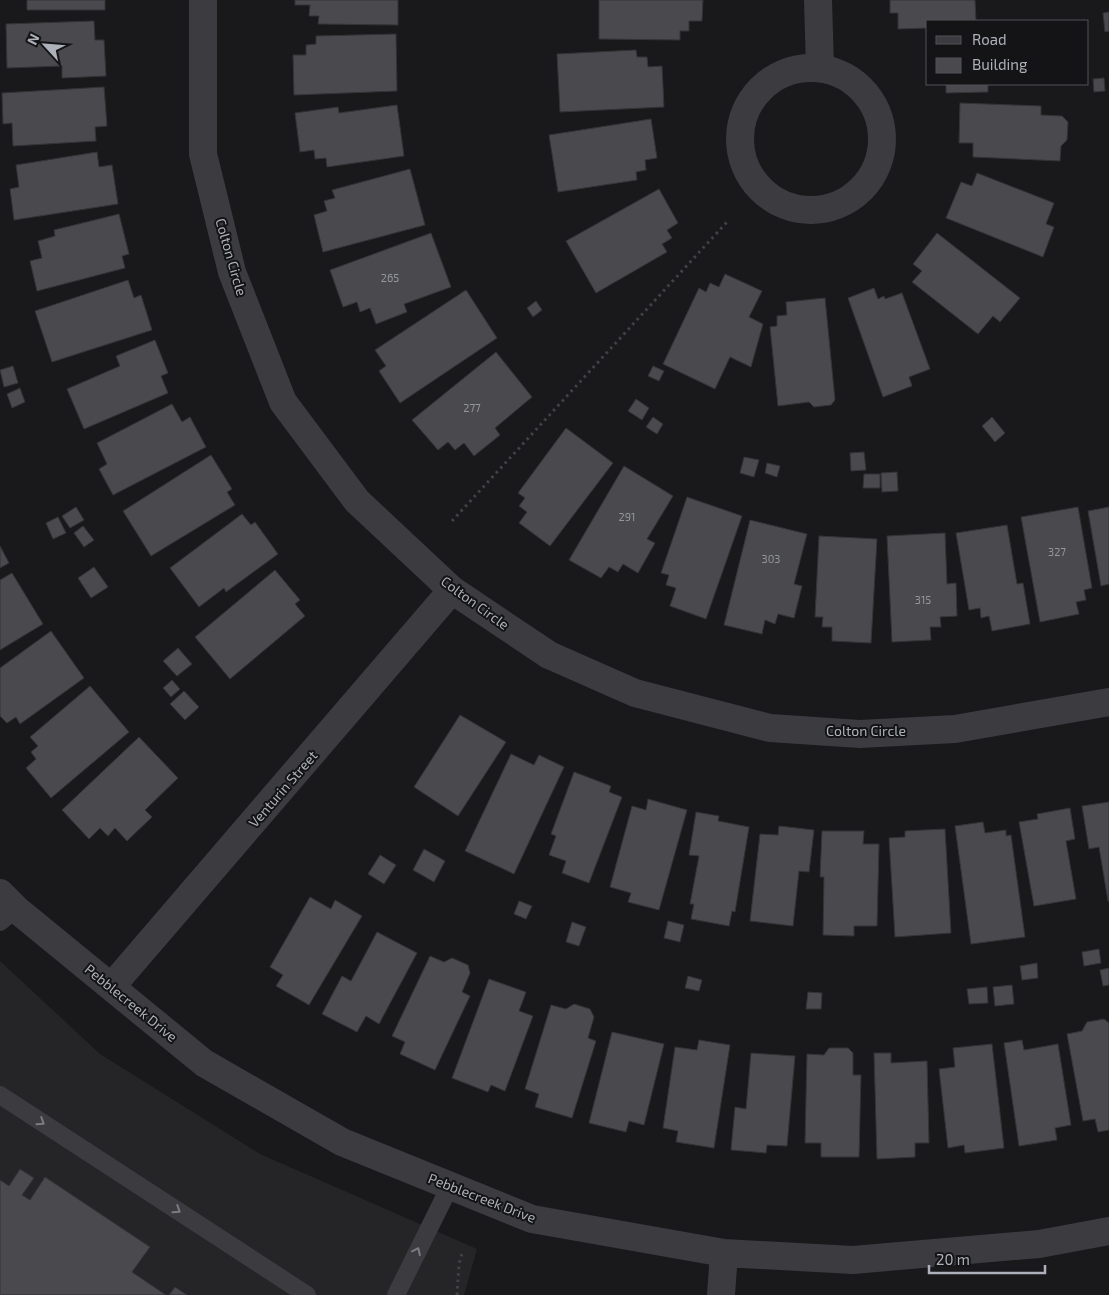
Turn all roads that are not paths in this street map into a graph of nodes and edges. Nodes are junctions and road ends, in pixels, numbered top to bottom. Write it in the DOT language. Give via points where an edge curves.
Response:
graph roads {
  1 [pos="203,0"];
  2 [pos="818,0"];
  3 [pos="820,68"];
  4 [pos="452,590"];
  5 [pos="1109,702"];
  6 [pos="5,908"];
  7 [pos="112,986"];
  8 [pos="0,1095"];
  9 [pos="450,1186"];
  10 [pos="1109,1230"];
  11 [pos="724,1253"];
  12 [pos="307,1295"];
  13 [pos="396,1295"];
  14 [pos="721,1295"];
  1 -- 4 [label="street, Colton Circle" via="203,154 232,272 283,402 357,501"];
  2 -- 3 [label="street"];
  3 -- 3 [label="street" via="795,69 772,78 754,95 742,117 740,151 748,174 763,193 784,207 816,212 840,206 858,194 874,174 883,138 878,113 864,91 845,76"];
  4 -- 5 [label="street, Colton Circle" via="549,654 635,693 770,728 860,734 955,729"];
  4 -- 7 [label="street, Venturin Street"];
  6 -- 7 [label="street, Pebblecreek Drive"];
  7 -- 9 [label="street, Pebblecreek Drive" via="204,1063 342,1142"];
  8 -- 12 [label="lane, one-way"];
  9 -- 11 [label="street, Pebblecreek Drive" via="532,1220"];
  13 -- 9 [label="lane, one-way"];
  10 -- 11 [label="street, Pebblecreek Drive" via="1038,1244 853,1260"];
  11 -- 14 [label="street"];
}
